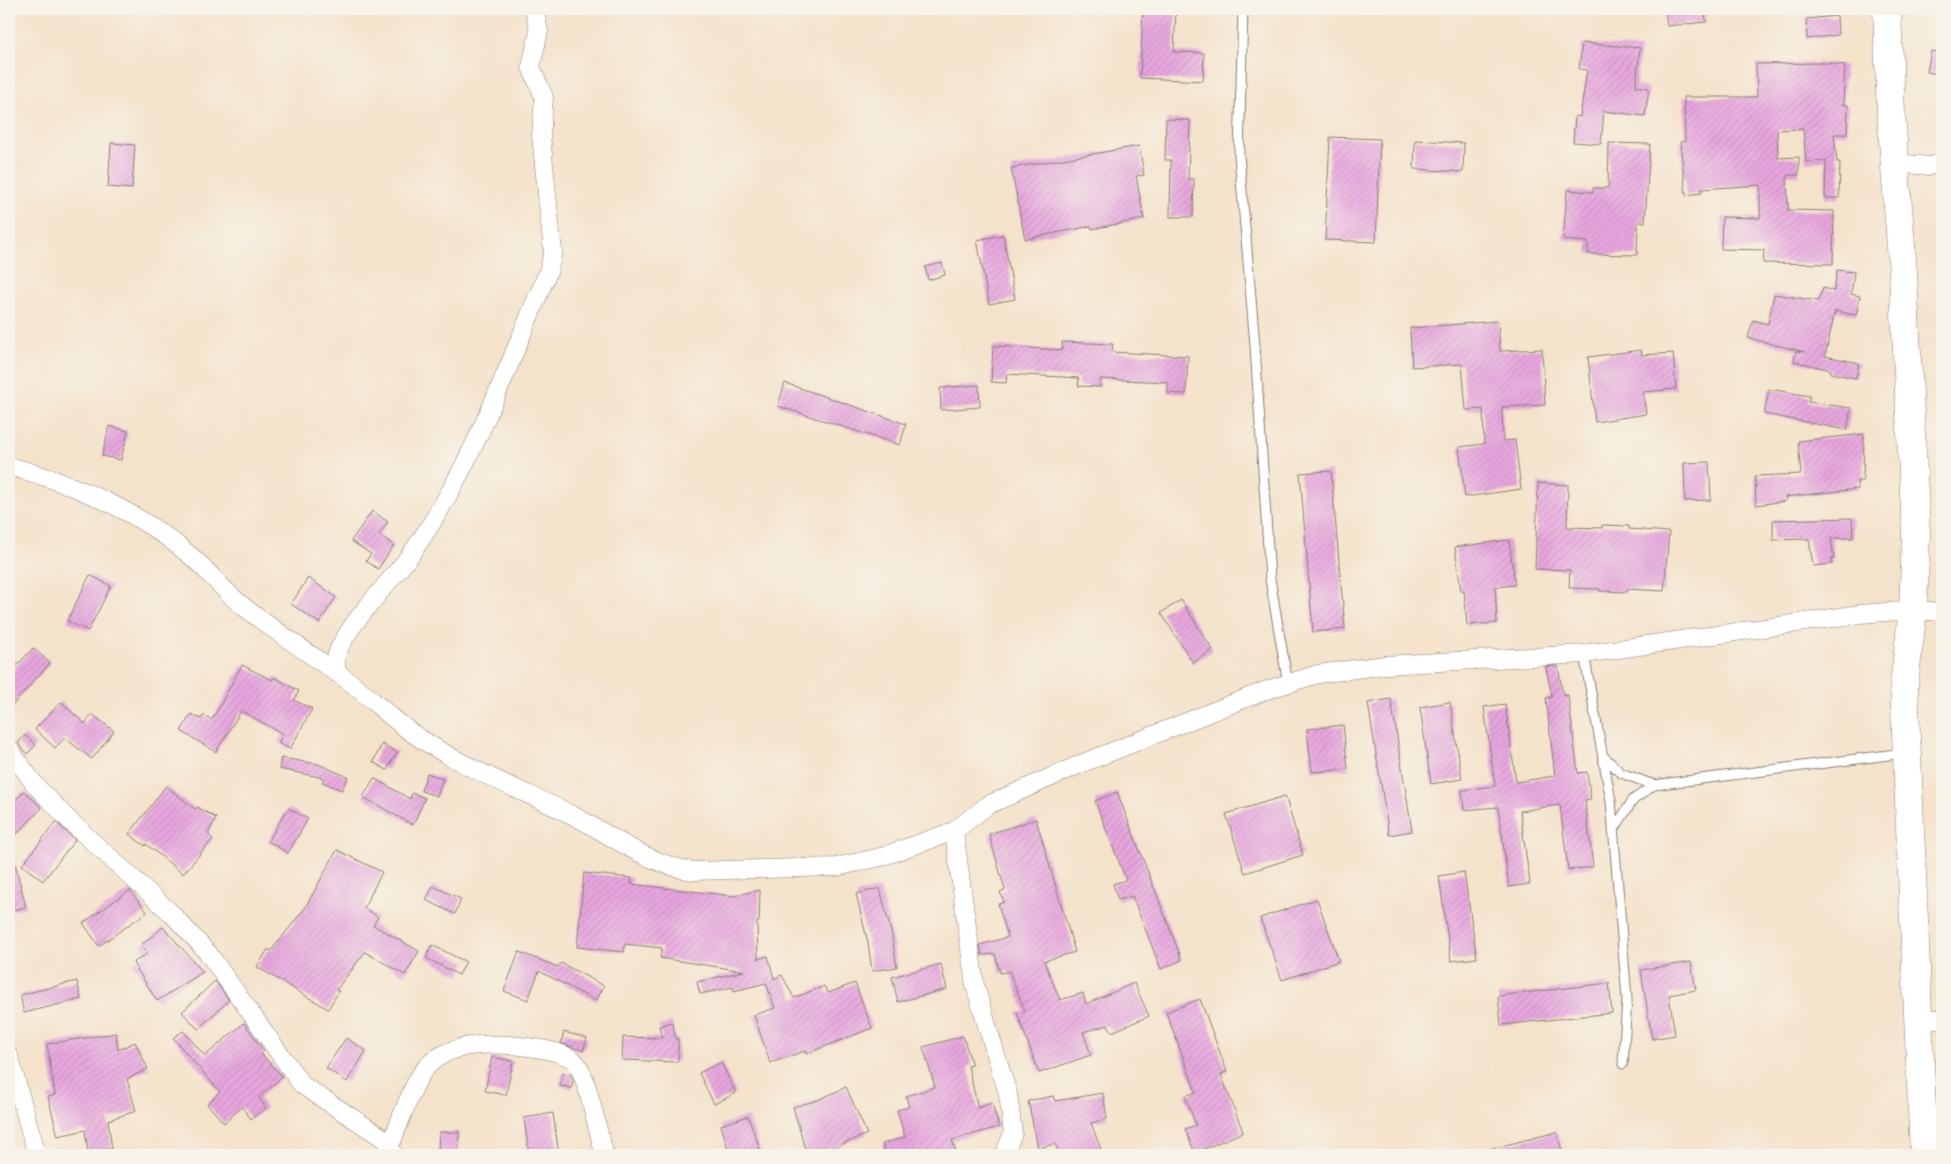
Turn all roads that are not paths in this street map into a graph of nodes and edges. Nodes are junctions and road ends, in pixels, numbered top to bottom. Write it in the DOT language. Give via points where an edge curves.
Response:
graph roads {
  1 [pos="534,9"];
  2 [pos="1243,9"];
  3 [pos="1887,9"];
  4 [pos="1894,163"];
  5 [pos="1942,163"];
  6 [pos="9,466"];
  7 [pos="1913,610"];
  8 [pos="1942,612"];
  9 [pos="1584,654"];
  10 [pos="337,673"];
  11 [pos="1288,684"];
  12 [pos="9,749"];
  13 [pos="1907,753"];
  14 [pos="1603,756"];
  15 [pos="1654,785"];
  16 [pos="954,831"];
  17 [pos="1614,831"];
  18 [pos="1930,1019"];
  19 [pos="9,1056"];
  20 [pos="1623,1064"];
  21 [pos="392,1150"];
  22 [pos="37,1155"];
  23 [pos="605,1155"];
  24 [pos="1004,1155"];
  25 [pos="1924,1155"];
  1 -- 10 [label="street" via="539,31 531,67 544,97 541,136 552,252 548,272 480,432 443,506 411,554 342,644 336,659"];
  2 -- 11 [label="lane" via="1239,155 1270,579"];
  3 -- 4 [label="main road"];
  4 -- 5 [label="street" via="1930,166"];
  4 -- 7 [label="main road" via="1904,273 1913,444 1916,533"];
  6 -- 10 [label="street" via="67,484 134,515 192,557 243,607"];
  7 -- 8 [label="street"];
  7 -- 9 [label="street"];
  7 -- 13 [label="main road" via="1904,685"];
  9 -- 11 [label="street" via="1357,668 1318,674"];
  9 -- 14 [label="lane"];
  10 -- 16 [label="street" via="390,718 449,756 582,820 639,855 671,868 709,871 836,867 881,856"];
  11 -- 16 [label="street" via="988,805"];
  12 -- 21 [label="street" via="36,786 71,822 172,914 208,953 302,1084 386,1140"];
  13 -- 15 [label="lane"];
  13 -- 18 [label="main road"];
  14 -- 15 [label="lane" via="1621,773"];
  14 -- 17 [label="lane"];
  15 -- 17 [label="lane" via="1633,800"];
  16 -- 24 [label="street" via="975,986 1008,1094 1012,1133"];
  17 -- 20 [label="lane" via="1627,999"];
  18 -- 25 [label="main road"];
  19 -- 22 [label="street"];
  21 -- 23 [label="street" via="419,1078 436,1059 455,1050 489,1042 542,1049 577,1063 584,1077"];
}
